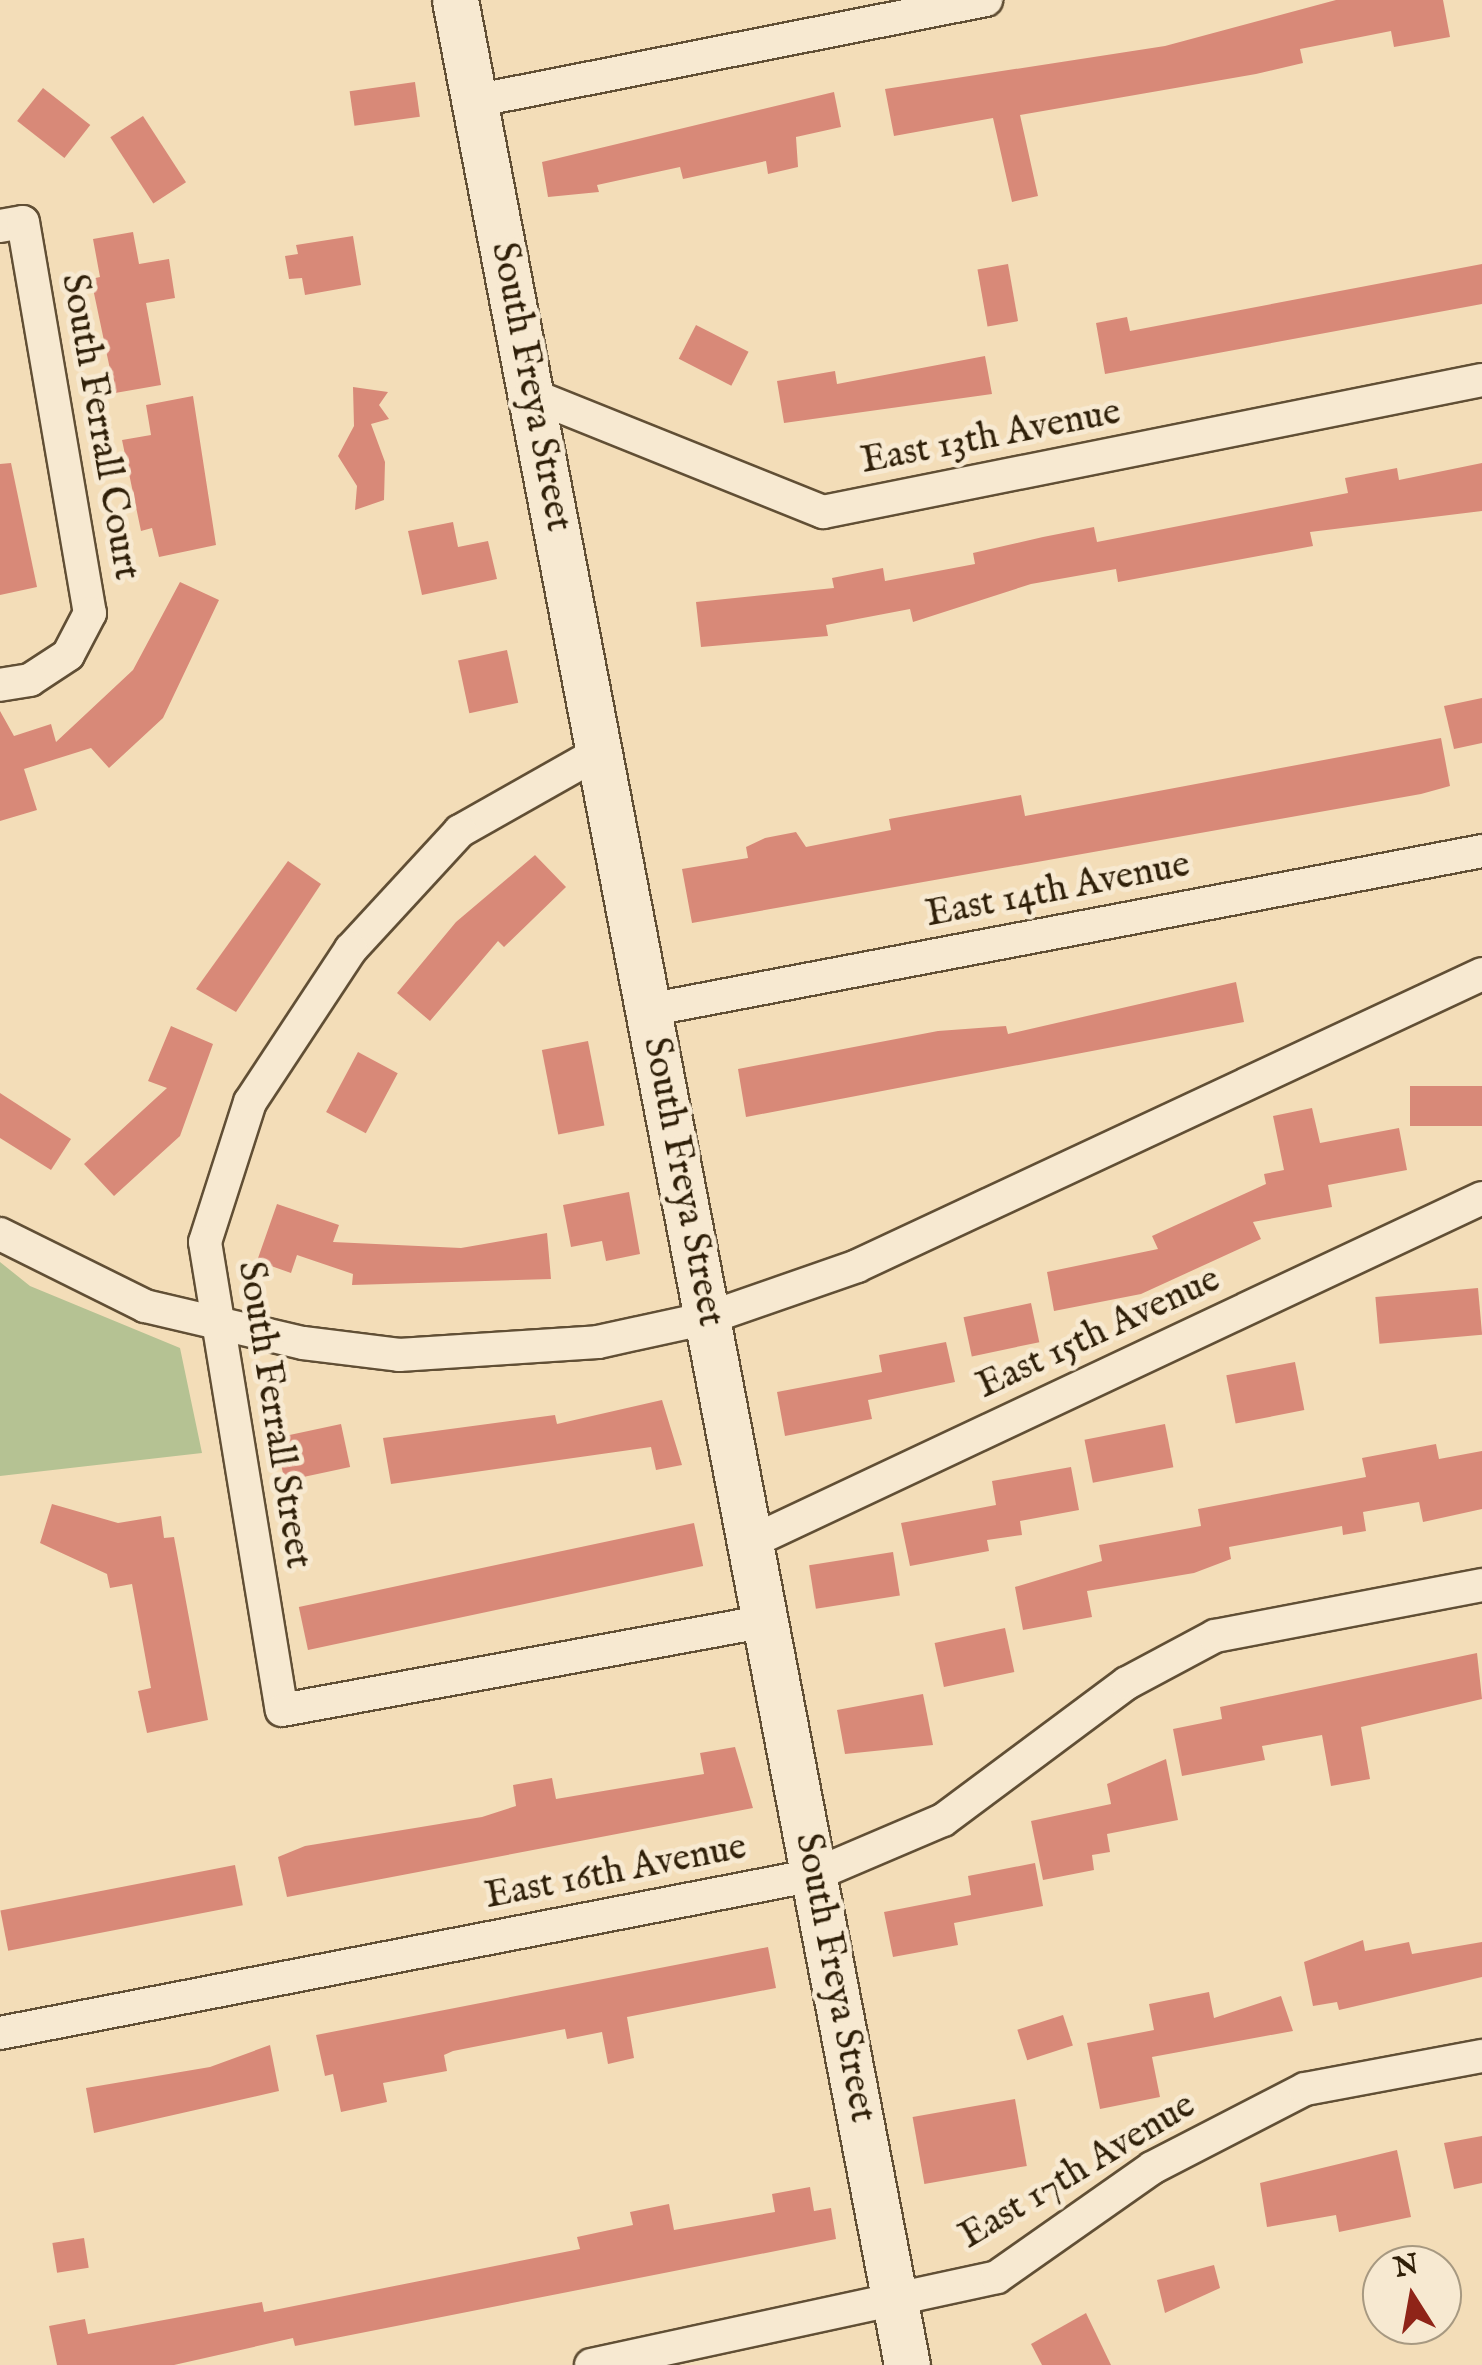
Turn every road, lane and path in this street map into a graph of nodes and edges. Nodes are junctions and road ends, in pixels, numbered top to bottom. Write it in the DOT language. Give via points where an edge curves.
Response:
graph roads {
  1 [pos="455,0"];
  2 [pos="986,0"];
  3 [pos="474,101"];
  4 [pos="11,224"];
  5 [pos="1482,380"];
  6 [pos="532,395"];
  7 [pos="15,683"];
  8 [pos="598,752"];
  9 [pos="1482,851"];
  10 [pos="1482,974"];
  11 [pos="648,1010"];
  12 [pos="1482,1198"];
  13 [pos="0,1234"];
  14 [pos="708,1318"];
  15 [pos="212,1326"];
  16 [pos="751,1542"];
  17 [pos="1482,1586"];
  18 [pos="768,1621"];
  19 [pos="814,1875"];
  20 [pos="0,2033"];
  21 [pos="1482,2056"];
  22 [pos="896,2306"];
  23 [pos="591,2365"];
  24 [pos="907,2365"];
  1 -- 3 [label="main road, South Freya Street"];
  2 -- 3 [label="street"];
  3 -- 6 [label="main road, South Freya Street"];
  4 -- 7 [label="street, South Ferrall Court" via="90,613 68,655"];
  5 -- 6 [label="street, East 13th Avenue" via="823,512"];
  6 -- 8 [label="main road, South Freya Street"];
  8 -- 11 [label="main road, South Freya Street"];
  8 -- 15 [label="street, South Ferrall Street" via="460,832 352,949 250,1102 205,1242"];
  9 -- 11 [label="street, East 14th Avenue"];
  10 -- 14 [label="street" via="1382,1014 974,1216"];
  11 -- 14 [label="main road, South Freya Street"];
  12 -- 16 [label="street, East 15th Avenue"];
  13 -- 15 [label="street" via="99,1287"];
  14 -- 15 [label="street" via="505,1353 399,1355"];
  14 -- 16 [label="main road, South Freya Street"];
  15 -- 18 [label="street, South Ferrall Street" via="282,1710"];
  16 -- 18 [label="main road, South Freya Street"];
  17 -- 19 [label="street, East 16th Avenue" via="1216,1636 1127,1684 943,1820"];
  18 -- 19 [label="main road, South Freya Street"];
  19 -- 20 [label="street, East 16th Avenue"];
  19 -- 22 [label="main road, South Freya Street"];
  21 -- 22 [label="street, East 17th Avenue" via="1304,2089 1152,2168 997,2276"];
  22 -- 23 [label="street, East 17th Avenue"];
  22 -- 24 [label="main road, South Freya Street"];
}
